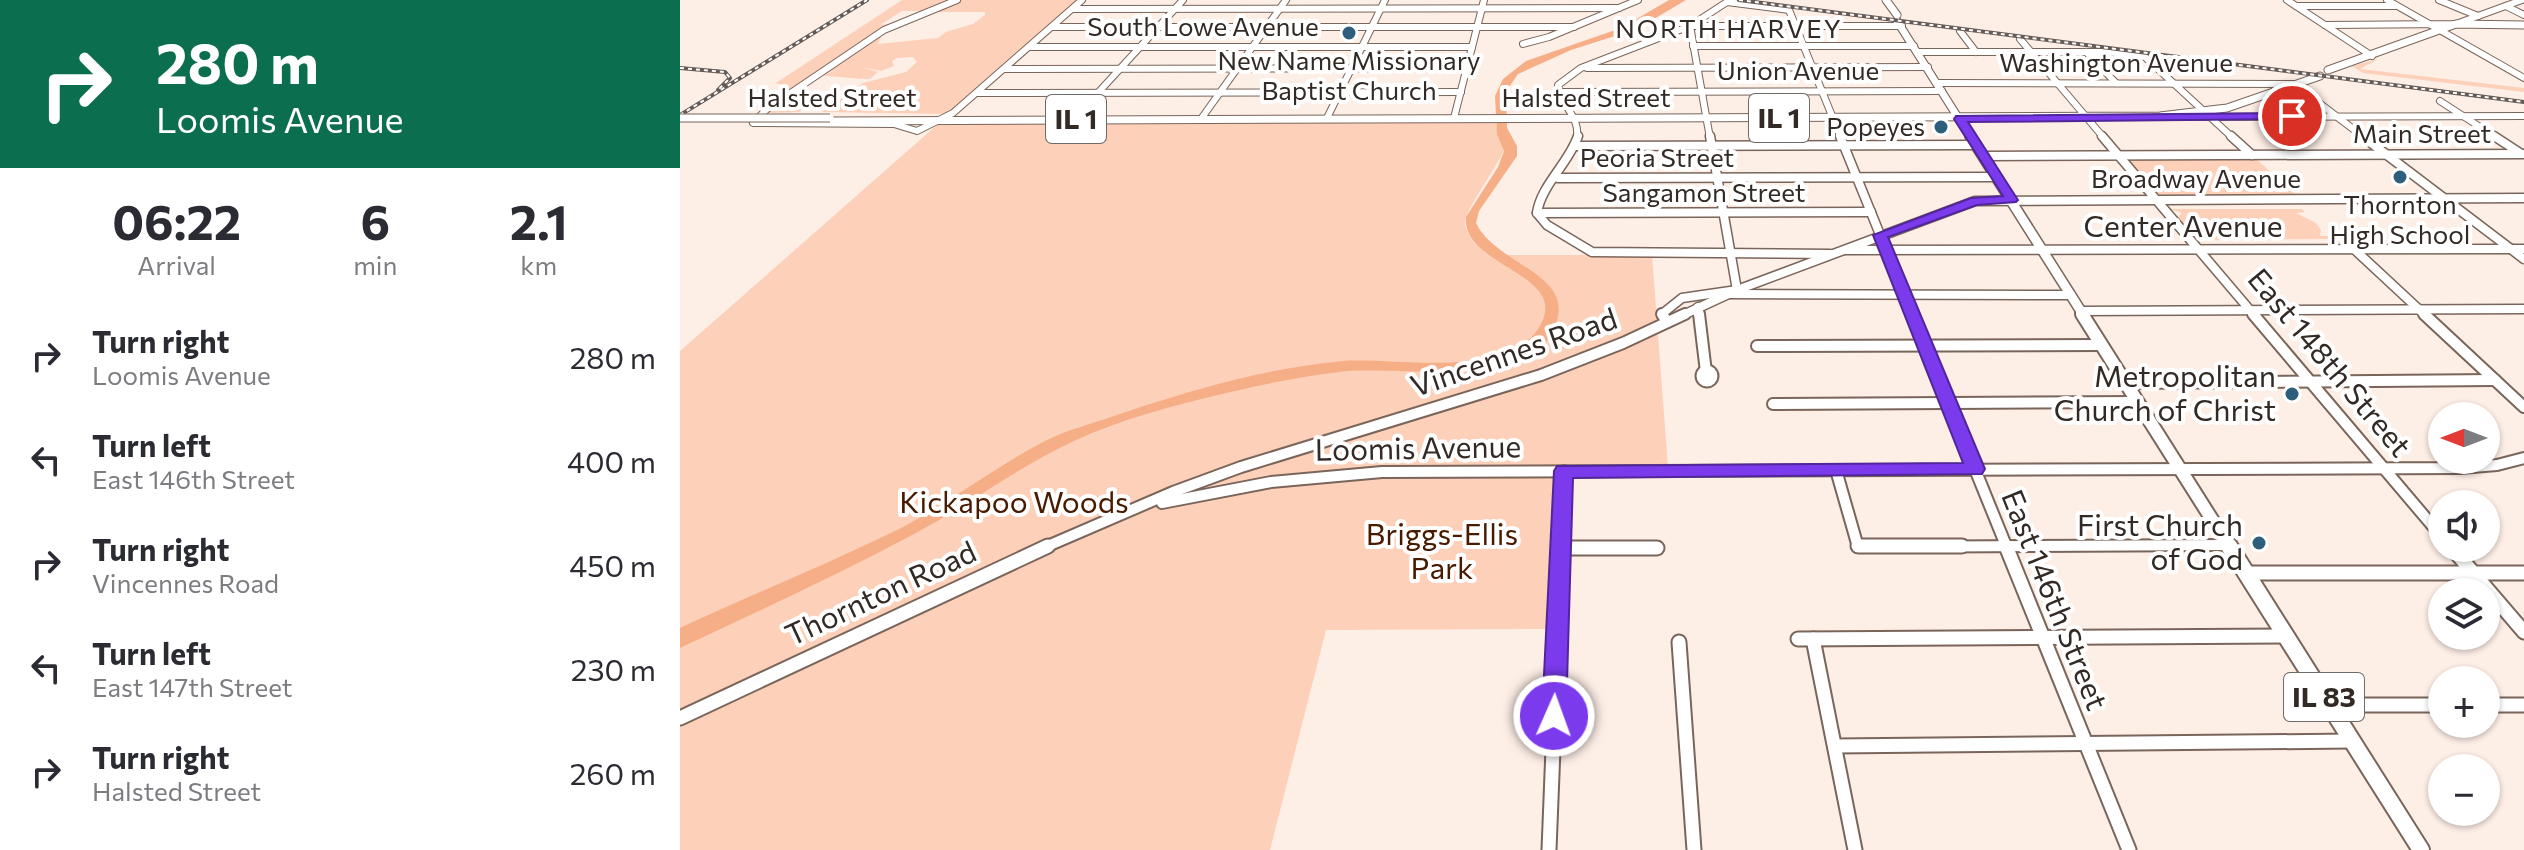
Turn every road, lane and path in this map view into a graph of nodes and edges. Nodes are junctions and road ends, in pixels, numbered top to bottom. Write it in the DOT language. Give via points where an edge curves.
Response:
graph roads {
  1 [pos="957,0"];
  2 [pos="1082,0"];
  3 [pos="1183,0"];
  4 [pos="1283,0"];
  5 [pos="1385,0"];
  6 [pos="1484,0"];
  7 [pos="1638,0"];
  8 [pos="1886,0"];
  9 [pos="2287,0"];
  10 [pos="2387,0"];
  11 [pos="2439,0"];
  12 [pos="2522,0"];
  13 [pos="1727,2"];
  14 [pos="2296,6"];
  15 [pos="2397,6"];
  16 [pos="2506,6"];
  17 [pos="1278,8"];
  18 [pos="1381,8"];
  19 [pos="1482,8"];
  20 [pos="1619,8"];
  21 [pos="1073,9"];
  22 [pos="1176,9"];
  23 [pos="2524,15"];
  24 [pos="1897,18"];
  25 [pos="2479,22"];
  26 [pos="2429,24"];
  27 [pos="2456,24"];
  28 [pos="2325,25"];
  29 [pos="2524,25"];
  30 [pos="1690,26"];
  31 [pos="1796,26"];
  32 [pos="1051,27"];
  33 [pos="1159,27"];
  34 [pos="1265,27"];
  35 [pos="1372,27"];
  36 [pos="1478,27"];
  37 [pos="1574,27"];
  38 [pos="1960,31"];
  39 [pos="2440,31"];
  40 [pos="2020,39"];
  41 [pos="1523,44"];
  42 [pos="1693,46"];
  43 [pos="1804,46"];
  44 [pos="1029,47"];
  45 [pos="1141,47"];
  46 [pos="1251,47"];
  47 [pos="1362,47"];
  48 [pos="1472,47"];
  49 [pos="1916,49"];
  50 [pos="1976,52"];
  51 [pos="2031,52"];
  52 [pos="2086,52"];
  53 [pos="2372,56"];
  54 [pos="1928,67"];
  55 [pos="1467,68"];
  56 [pos="1581,68"];
  57 [pos="1697,68"];
  58 [pos="1812,68"];
  59 [pos="1004,69"];
  60 [pos="1120,69"];
  61 [pos="1236,69"];
  62 [pos="1352,69"];
  63 [pos="2333,69"];
  64 [pos="2315,76"];
  65 [pos="2524,78"];
  66 [pos="2174,82"];
  67 [pos="2057,83"];
  68 [pos="2116,83"];
  69 [pos="2294,84"];
  70 [pos="1940,87"];
  71 [pos="1701,91"];
  72 [pos="1098,92"];
  73 [pos="1219,92"];
  74 [pos="1340,92"];
  75 [pos="1461,92"];
  76 [pos="1558,92"];
  77 [pos="1822,92"];
  78 [pos="977,93"];
  79 [pos="2440,101"];
  80 [pos="1207,109"];
  81 [pos="2207,114"];
  82 [pos="2337,116"];
  83 [pos="2463,116"];
  84 [pos="2524,116"];
  85 [pos="1832,117"];
  86 [pos="1959,117"];
  87 [pos="2086,117"];
  88 [pos="1327,118"];
  89 [pos="1454,118"];
  90 [pos="1578,118"];
  91 [pos="1706,118"];
  92 [pos="944,119"];
  93 [pos="1074,119"];
  94 [pos="1184,119"];
  95 [pos="1201,119"];
  96 [pos="1221,119"];
  97 [pos="680,120"];
  98 [pos="1977,145"];
  99 [pos="1575,146"];
  100 [pos="1711,146"];
  101 [pos="1844,146"];
  102 [pos="2386,154"];
  103 [pos="2523,154"];
  104 [pos="2118,155"];
  105 [pos="2252,155"];
  106 [pos="1984,156"];
  107 [pos="1997,177"];
  108 [pos="1558,178"];
  109 [pos="1717,178"];
  110 [pos="1857,178"];
  111 [pos="2524,198"];
  112 [pos="2156,199"];
  113 [pos="2444,199"];
  114 [pos="2012,200"];
  115 [pos="1871,212"];
  116 [pos="1537,213"];
  117 [pos="1724,213"];
  118 [pos="1880,235"];
  119 [pos="1842,249"];
  120 [pos="2511,249"];
  121 [pos="2524,249"];
  122 [pos="2355,250"];
  123 [pos="2043,251"];
  124 [pos="2200,251"];
  125 [pos="1731,252"];
  126 [pos="1887,252"];
  127 [pos="1830,254"];
  128 [pos="2524,259"];
  129 [pos="1733,292"];
  130 [pos="2071,295"];
  131 [pos="1905,296"];
  132 [pos="1698,307"];
  133 [pos="2524,309"];
  134 [pos="2251,310"];
  135 [pos="2419,310"];
  136 [pos="2080,311"];
  137 [pos="1667,322"];
  138 [pos="1925,345"];
  139 [pos="2102,345"];
  140 [pos="1757,346"];
  141 [pos="1706,372"];
  142 [pos="2495,380"];
  143 [pos="2310,381"];
  144 [pos="2126,383"];
  145 [pos="2138,402"];
  146 [pos="1948,403"];
  147 [pos="1773,404"];
  148 [pos="2524,407"];
  149 [pos="1376,426"];
  150 [pos="2524,458"];
  151 [pos="2179,467"];
  152 [pos="2383,467"];
  153 [pos="1975,469"];
  154 [pos="1836,470"];
  155 [pos="1564,471"];
  156 [pos="1133,511"];
  157 [pos="2428,520"];
  158 [pos="2227,545"];
  159 [pos="2006,546"];
  160 [pos="1561,548"];
  161 [pos="1657,548"];
  162 [pos="2464,562"];
  163 [pos="2246,573"];
  164 [pos="2473,573"];
  165 [pos="2524,573"];
  166 [pos="2524,632"];
  167 [pos="2285,636"];
  168 [pos="2043,637"];
  169 [pos="1679,642"];
  170 [pos="2329,705"];
  171 [pos="2428,705"];
  172 [pos="2500,705"];
  173 [pos="2524,705"];
  174 [pos="680,718"];
  175 [pos="2352,741"];
  176 [pos="2086,744"];
  177 [pos="1835,746"];
  178 [pos="1549,850"];
  179 [pos="1694,850"];
  180 [pos="1855,850"];
  181 [pos="2129,850"];
  182 [pos="2421,850"];
  1 -- 92 [label="street" via="884,30 753,123 894,124 913,131"];
  2 -- 21 [label="street"];
  3 -- 22 [label="street"];
  4 -- 17 [label="street"];
  5 -- 18 [label="street"];
  6 -- 19 [label="street"];
  7 -- 20 [label="street"];
  8 -- 24 [label="main road, IL 83"];
  9 -- 14 [label="street"];
  10 -- 15 [label="street"];
  11 -- 25 [label="street"];
  12 -- 16 [label="street"];
  13 -- 30 [label="street"];
  13 -- 31 [label="street, East 146th Street" via="1789,10"];
  14 -- 15 [label="street"];
  14 -- 28 [label="street"];
  15 -- 26 [label="street"];
  16 -- 23 [label="street"];
  16 -- 25 [label="street"];
  17 -- 18 [label="street"];
  17 -- 22 [label="street"];
  17 -- 34 [label="street"];
  18 -- 19 [label="street"];
  18 -- 35 [label="street"];
  19 -- 20 [label="street"];
  19 -- 36 [label="street"];
  20 -- 37 [label="street"];
  21 -- 22 [label="street"];
  21 -- 32 [label="street"];
  22 -- 33 [label="street"];
  24 -- 31 [label="street"];
  24 -- 49 [label="main road, IL 83"];
  25 -- 27 [label="main road"];
  25 -- 27 [label="street"];
  25 -- 29 [label="main road"];
  25 -- 39 [label="main road"];
  26 -- 27 [label="street"];
  26 -- 28 [label="street"];
  26 -- 39 [label="street"];
  27 -- 39 [label="main road"];
  28 -- 53 [label="street"];
  30 -- 31 [label="street"];
  30 -- 42 [label="street"];
  30 -- 56 [label="street"];
  31 -- 43 [label="street, East 146th Street"];
  32 -- 33 [label="street"];
  32 -- 44 [label="street"];
  33 -- 34 [label="street"];
  33 -- 45 [label="street"];
  34 -- 35 [label="street"];
  34 -- 46 [label="street"];
  35 -- 36 [label="street"];
  35 -- 47 [label="street"];
  36 -- 37 [label="street"];
  36 -- 48 [label="street"];
  37 -- 41 [label="street"];
  38 -- 50 [label="street"];
  39 -- 53 [label="main road"];
  39 -- 65 [label="street"];
  40 -- 51 [label="street, East 148th Street"];
  42 -- 43 [label="street"];
  42 -- 57 [label="street"];
  43 -- 49 [label="street"];
  43 -- 58 [label="street, East 146th Street"];
  44 -- 45 [label="street, South Lowe Avenue"];
  44 -- 59 [label="street"];
  45 -- 46 [label="street, South Lowe Avenue"];
  45 -- 60 [label="street"];
  46 -- 47 [label="street, South Lowe Avenue"];
  46 -- 61 [label="street"];
  47 -- 48 [label="street, South Lowe Avenue"];
  47 -- 62 [label="street"];
  48 -- 55 [label="street"];
  49 -- 50 [label="street"];
  49 -- 54 [label="main road, IL 83"];
  50 -- 51 [label="street"];
  51 -- 52 [label="street"];
  51 -- 67 [label="street, East 148th Street"];
  52 -- 66 [label="street" via="2148,58"];
  52 -- 68 [label="street"];
  53 -- 63 [label="main road"];
  54 -- 58 [label="street"];
  54 -- 70 [label="main road, IL 83"];
  55 -- 62 [label="street"];
  55 -- 75 [label="street"];
  56 -- 57 [label="street"];
  56 -- 76 [label="street" via="1564,78"];
  57 -- 58 [label="street"];
  57 -- 71 [label="street"];
  58 -- 77 [label="street, East 146th Street"];
  59 -- 60 [label="street"];
  59 -- 78 [label="street"];
  60 -- 61 [label="street"];
  60 -- 72 [label="street"];
  61 -- 62 [label="street"];
  61 -- 73 [label="street"];
  62 -- 74 [label="street"];
  64 -- 69 [label="main road, Halsted Street / IL 1"];
  66 -- 68 [label="street, Washington Avenue"];
  66 -- 69 [label="street, Washington Avenue"];
  66 -- 81 [label="street"];
  67 -- 68 [label="street, Washington Avenue"];
  67 -- 70 [label="street, Washington Avenue"];
  67 -- 87 [label="street, East 148th Street"];
  69 -- 81 [label="main road, Halsted Street / IL 1"];
  69 -- 82 [label="street"];
  70 -- 77 [label="street, Union Avenue"];
  70 -- 86 [label="main road, IL 83"];
  71 -- 76 [label="street, Union Avenue"];
  71 -- 77 [label="street, Union Avenue"];
  71 -- 91 [label="street"];
  72 -- 73 [label="street"];
  72 -- 78 [label="street"];
  72 -- 93 [label="street"];
  73 -- 74 [label="street"];
  73 -- 80 [label="street"];
  74 -- 75 [label="street"];
  74 -- 88 [label="street"];
  75 -- 89 [label="street"];
  76 -- 90 [label="street"];
  77 -- 85 [label="street, East 146th Street"];
  78 -- 92 [label="street"];
  79 -- 83 [label="street"];
  80 -- 94 [label="main road"];
  80 -- 95 [label="street"];
  80 -- 96 [label="main road"];
  81 -- 82 [label="street"];
  81 -- 87 [label="main road, Halsted Street / IL 1"];
  81 -- 105 [label="street"];
  82 -- 83 [label="street"];
  82 -- 102 [label="street"];
  83 -- 84 [label="street"];
  83 -- 103 [label="street"];
  85 -- 86 [label="main road, Halsted Street / IL 1"];
  85 -- 91 [label="main road, Halsted Street / IL 1"];
  85 -- 101 [label="street, East 146th Street"];
  86 -- 87 [label="main road, Halsted Street / IL 1"];
  86 -- 98 [label="main road, IL 83"];
  87 -- 104 [label="street, East 148th Street"];
  88 -- 89 [label="main road, Halsted Street / IL 1"];
  88 -- 96 [label="main road, Halsted Street / IL 1"];
  89 -- 90 [label="main road, Halsted Street / IL 1"];
  90 -- 91 [label="main road, Halsted Street / IL 1"];
  90 -- 99 [label="street"];
  91 -- 100 [label="street"];
  92 -- 93 [label="main road, Halsted Street / IL 1"];
  92 -- 97 [label="main road, Halsted Street / IL 1, bridge"];
  93 -- 94 [label="main road, Halsted Street / IL 1"];
  94 -- 95 [label="main road, Halsted Street / IL 1"];
  95 -- 96 [label="main road, Halsted Street / IL 1"];
  98 -- 101 [label="street"];
  98 -- 106 [label="main road, IL 83"];
  99 -- 100 [label="street"];
  99 -- 108 [label="street"];
  100 -- 101 [label="street"];
  100 -- 109 [label="street"];
  101 -- 110 [label="street, East 146th Street"];
  102 -- 103 [label="street, Main Street"];
  102 -- 105 [label="street, Main Street"];
  102 -- 113 [label="street"];
  104 -- 105 [label="street, Main Street"];
  104 -- 106 [label="street, Main Street"];
  104 -- 112 [label="street, East 148th Street"];
  106 -- 107 [label="main road, IL 83"];
  107 -- 110 [label="street, Peoria Street"];
  107 -- 114 [label="main road, IL 83"];
  108 -- 109 [label="street, Peoria Street"];
  108 -- 116 [label="street" via="1538,201"];
  109 -- 110 [label="street, Peoria Street"];
  109 -- 117 [label="street"];
  110 -- 115 [label="street, East 146th Street"];
  111 -- 113 [label="street, Broadway Avenue"];
  112 -- 113 [label="street, Broadway Avenue"];
  112 -- 114 [label="street, Broadway Avenue"];
  112 -- 124 [label="street, East 148th Street"];
  113 -- 120 [label="street"];
  114 -- 118 [label="street, Vincennes Road" via="1975,201"];
  114 -- 123 [label="main road, IL 83"];
  115 -- 117 [label="street, Sangamon Street"];
  115 -- 118 [label="street, East 146th Street"];
  116 -- 117 [label="street, Sangamon Street"];
  116 -- 125 [label="street" via="1547,225 1592,252"];
  117 -- 125 [label="street"];
  118 -- 119 [label="street, Vincennes Road"];
  118 -- 126 [label="street, East 146th Street"];
  119 -- 126 [label="street, Center Avenue"];
  119 -- 127 [label="street, Vincennes Road"];
  120 -- 121 [label="street, Center Avenue"];
  120 -- 122 [label="street, Center Avenue"];
  120 -- 128 [label="street"];
  122 -- 124 [label="street, Center Avenue"];
  122 -- 135 [label="street"];
  123 -- 124 [label="street, Center Avenue"];
  123 -- 126 [label="street, Center Avenue"];
  123 -- 130 [label="main road, IL 83"];
  124 -- 134 [label="street, East 148th Street"];
  125 -- 127 [label="street"];
  125 -- 129 [label="street"];
  126 -- 131 [label="street, East 146th Street"];
  127 -- 129 [label="street, Vincennes Road"];
  129 -- 131 [label="street"];
  129 -- 132 [label="street, Vincennes Road"];
  129 -- 137 [label="street, Vincennes Road" via="1682,298 1662,314"];
  130 -- 131 [label="street"];
  130 -- 136 [label="main road, IL 83"];
  131 -- 138 [label="street, East 146th Street"];
  132 -- 137 [label="street, Vincennes Road"];
  132 -- 141 [label="street"];
  133 -- 135 [label="street"];
  134 -- 135 [label="street"];
  134 -- 136 [label="street"];
  134 -- 143 [label="street, East 148th Street"];
  135 -- 142 [label="street"];
  136 -- 139 [label="main road, IL 83"];
  137 -- 149 [label="street, Vincennes Road" via="1541,375"];
  138 -- 139 [label="street"];
  138 -- 140 [label="street"];
  138 -- 146 [label="street, East 146th Street"];
  139 -- 144 [label="main road, IL 83"];
  142 -- 143 [label="street"];
  142 -- 148 [label="street"];
  143 -- 144 [label="street"];
  143 -- 152 [label="street, East 148th Street"];
  144 -- 145 [label="main road, IL 83"];
  145 -- 146 [label="street"];
  145 -- 151 [label="main road, IL 83"];
  146 -- 147 [label="street"];
  146 -- 153 [label="street, East 146th Street"];
  149 -- 156 [label="street, Thornton Road" via="1241,467"];
  150 -- 152 [label="street, Loomis Avenue" via="2460,468"];
  151 -- 152 [label="street, Loomis Avenue"];
  151 -- 153 [label="street, Loomis Avenue"];
  151 -- 158 [label="main road, IL 83"];
  152 -- 157 [label="street, East 148th Street"];
  153 -- 154 [label="street, Loomis Avenue"];
  153 -- 159 [label="street, East 146th Street"];
  154 -- 155 [label="street, Loomis Avenue"];
  154 -- 159 [label="street" via="1856,542"];
  155 -- 156 [label="street, Loomis Avenue" via="1310,474 1242,483"];
  155 -- 160 [label="street"];
  156 -- 174 [label="street, Thornton Road" via="998,568"];
  158 -- 159 [label="street"];
  158 -- 163 [label="main road, IL 83"];
  159 -- 168 [label="street, East 146th Street"];
  160 -- 161 [label="street"];
  160 -- 178 [label="street"];
  162 -- 164 [label="street"];
  163 -- 164 [label="street"];
  163 -- 167 [label="main road, IL 83"];
  164 -- 165 [label="street"];
  164 -- 166 [label="street"];
  167 -- 168 [label="street"];
  167 -- 170 [label="main road, IL 83"];
  168 -- 176 [label="street, East 146th Street"];
  168 -- 177 [label="street" via="1806,639"];
  169 -- 179 [label="street"];
  170 -- 171 [label="street"];
  170 -- 175 [label="main road, IL 83"];
  172 -- 173 [label="street"];
  175 -- 176 [label="street"];
  175 -- 182 [label="main road, IL 83"];
  176 -- 177 [label="street"];
  176 -- 181 [label="street, East 146th Street"];
  177 -- 180 [label="street"];
}
